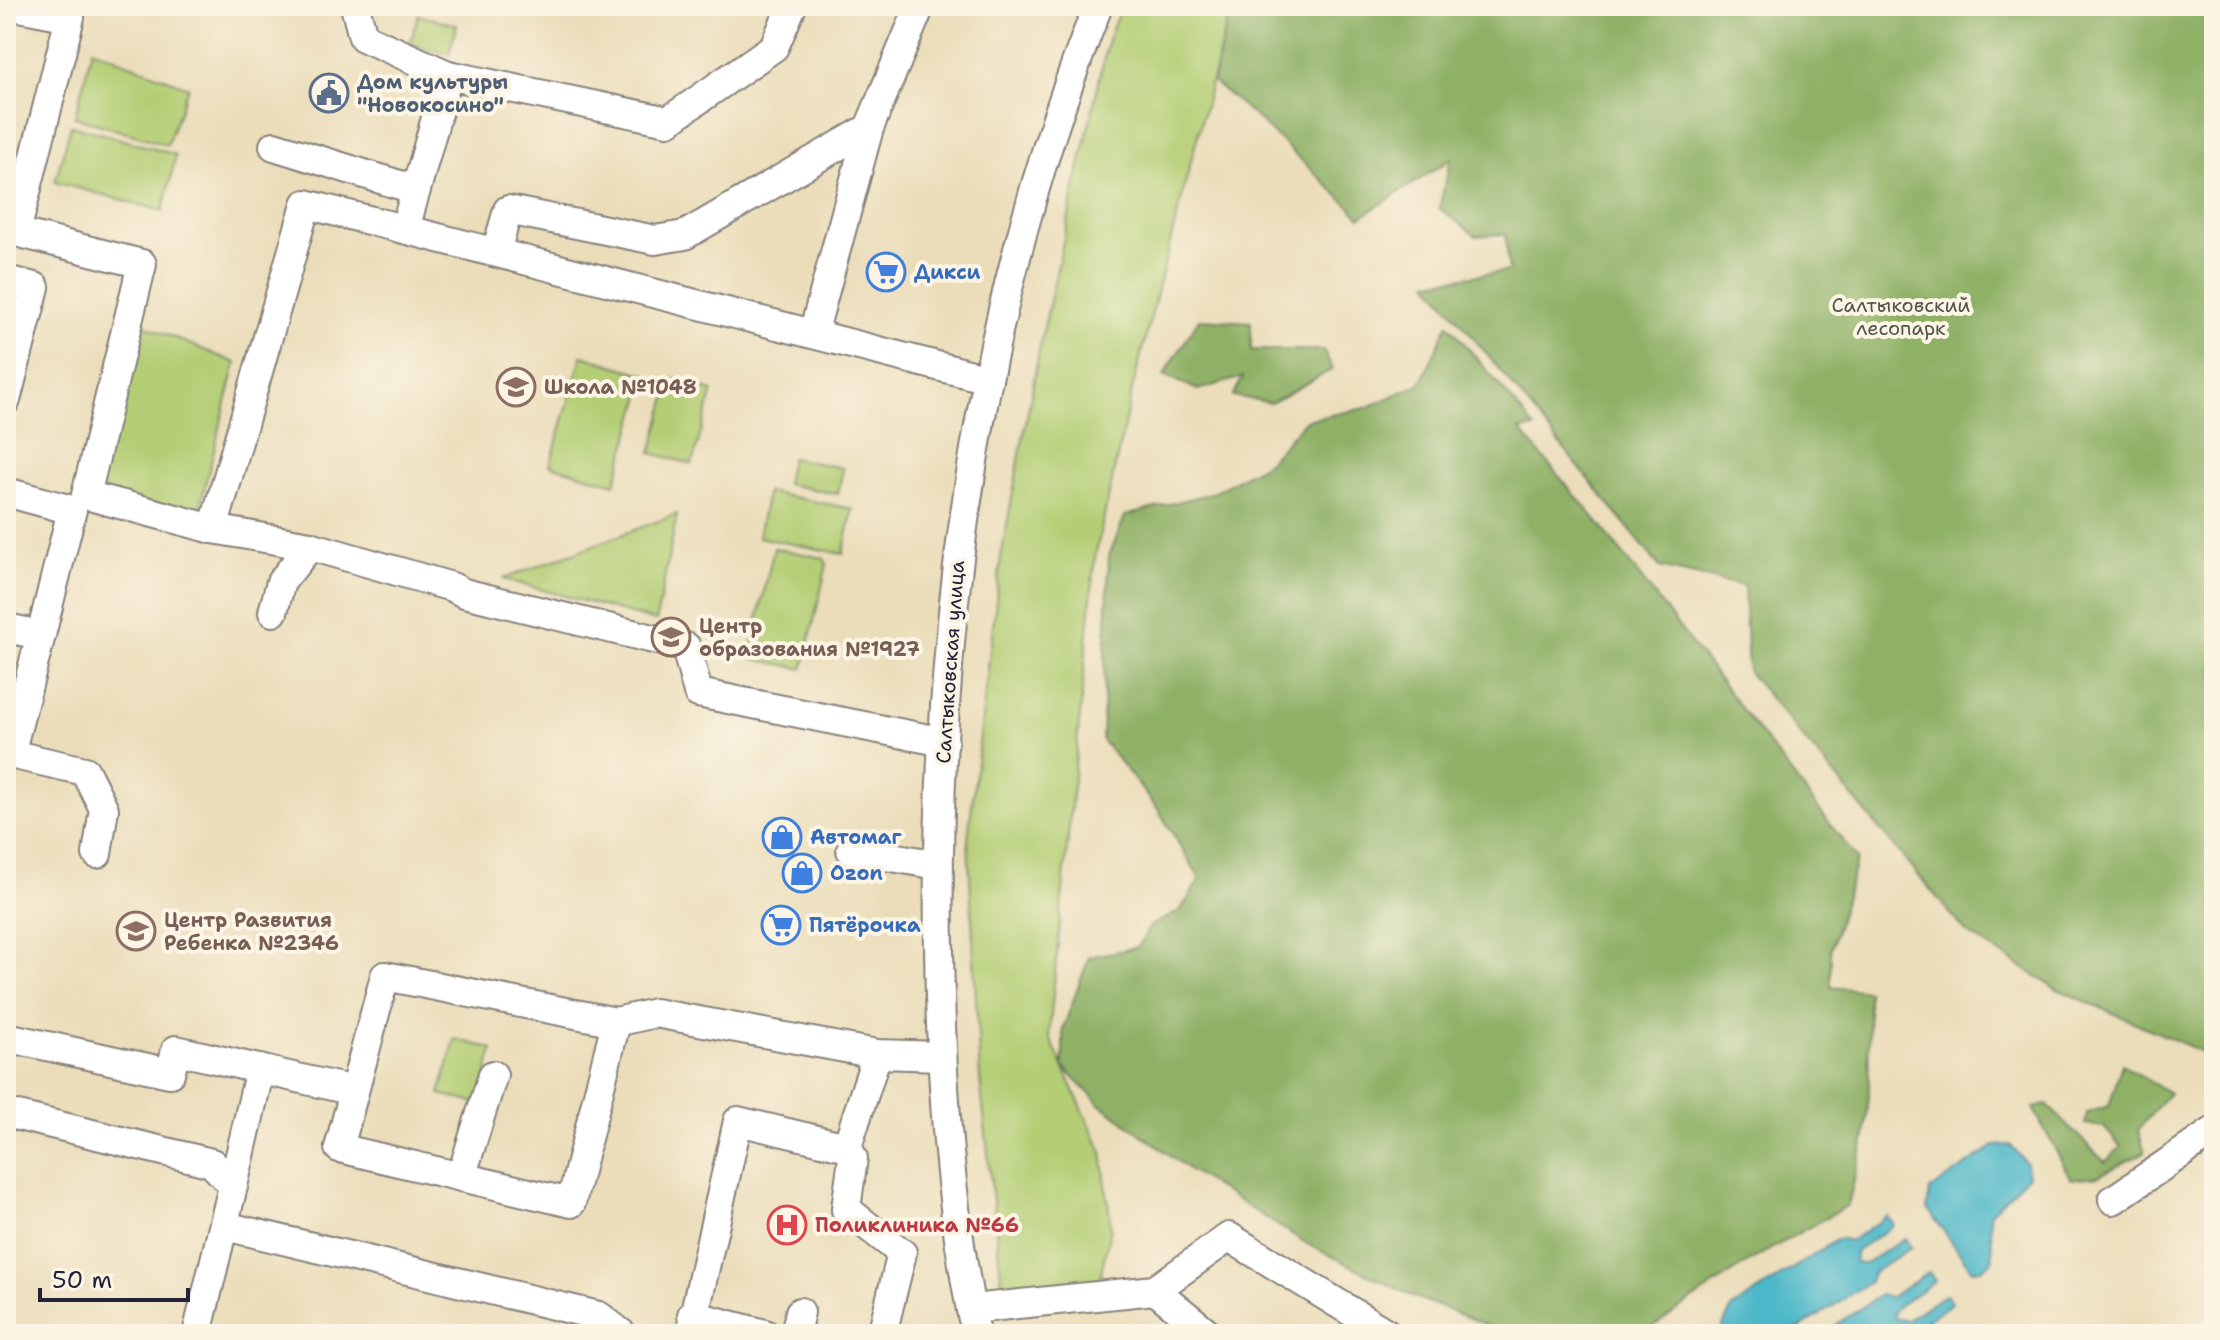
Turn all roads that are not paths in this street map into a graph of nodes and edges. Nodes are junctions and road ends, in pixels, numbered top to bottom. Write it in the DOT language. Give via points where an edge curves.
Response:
graph roads {
  1 [pos="14,6"];
  2 [pos="355,6"];
  3 [pos="792,6"];
  4 [pos="920,6"];
  5 [pos="1096,6"];
  6 [pos="448,75"];
  7 [pos="869,128"];
  8 [pos="274,146"];
  9 [pos="416,190"];
  10 [pos="405,229"];
  11 [pos="496,252"];
  12 [pos="6,280"];
  13 [pos="813,334"];
  14 [pos="988,379"];
  15 [pos="6,400"];
  16 [pos="6,492"];
  17 [pos="213,529"];
  18 [pos="310,546"];
  19 [pos="273,612"];
  20 [pos="6,628"];
  21 [pos="41,635"];
  22 [pos="944,742"];
  23 [pos="8,754"];
  24 [pos="851,850"];
  25 [pos="97,854"];
  26 [pos="938,865"];
  27 [pos="616,1022"];
  28 [pos="6,1037"];
  29 [pos="877,1054"];
  30 [pos="942,1056"];
  31 [pos="260,1069"];
  32 [pos="493,1075"];
  33 [pos="354,1091"];
  34 [pos="6,1113"];
  35 [pos="2214,1131"];
  36 [pos="847,1147"];
  37 [pos="461,1177"];
  38 [pos="233,1186"];
  39 [pos="2113,1200"];
  40 [pos="225,1226"];
  41 [pos="1155,1290"];
  42 [pos="973,1321"];
  43 [pos="691,1325"];
  44 [pos="197,1334"];
  45 [pos="622,1334"];
  46 [pos="765,1334"];
  47 [pos="882,1334"];
  48 [pos="1209,1334"];
  49 [pos="1388,1334"];
  1 -- 17 [label="street" via="70,17 16,232 142,264 86,495"];
  2 -- 6 [label="street" via="363,37"];
  3 -- 6 [label="street" via="774,47 668,121"];
  4 -- 7 [label="street"];
  5 -- 14 [label="street, Салтыковская улица" via="1027,211"];
  6 -- 9 [label="street"];
  7 -- 11 [label="street" via="685,235 655,240 508,210"];
  7 -- 13 [label="street"];
  8 -- 9 [label="street"];
  9 -- 10 [label="street"];
  10 -- 11 [label="street"];
  10 -- 17 [label="street" via="306,204"];
  11 -- 13 [label="street"];
  12 -- 15 [label="street" via="35,287"];
  13 -- 14 [label="street"];
  14 -- 22 [label="street, Салтыковская улица" via="956,564"];
  16 -- 21 [label="street" via="72,510"];
  17 -- 18 [label="street"];
  18 -- 19 [label="street" via="281,582"];
  18 -- 22 [label="street" via="464,593 686,647 698,693"];
  20 -- 21 [label="street"];
  21 -- 23 [label="street"];
  22 -- 26 [label="street, Салтыковская улица"];
  23 -- 25 [label="street" via="85,771 104,809"];
  24 -- 26 [label="street"];
  26 -- 30 [label="street, Салтыковская улица"];
  27 -- 29 [label="street" via="655,1013"];
  27 -- 33 [label="street" via="385,976"];
  27 -- 37 [label="street" via="571,1203"];
  28 -- 31 [label="street" via="170,1073 176,1050"];
  29 -- 30 [label="street"];
  29 -- 36 [label="street"];
  30 -- 42 [label="street, Салтыковская улица"];
  31 -- 33 [label="street"];
  31 -- 38 [label="street"];
  32 -- 37 [label="street"];
  33 -- 37 [label="street" via="339,1148"];
  34 -- 38 [label="street" via="212,1163"];
  35 -- 39 [label="street"];
  36 -- 43 [label="street" via="738,1121"];
  36 -- 47 [label="street" via="853,1158 846,1209 902,1253"];
  38 -- 40 [label="street"];
  40 -- 44 [label="street"];
  40 -- 45 [label="street" via="599,1316"];
  41 -- 42 [label="street"];
  41 -- 48 [label="street"];
  41 -- 49 [label="street" via="1229,1237"];
  43 -- 46 [label="street"];
}
